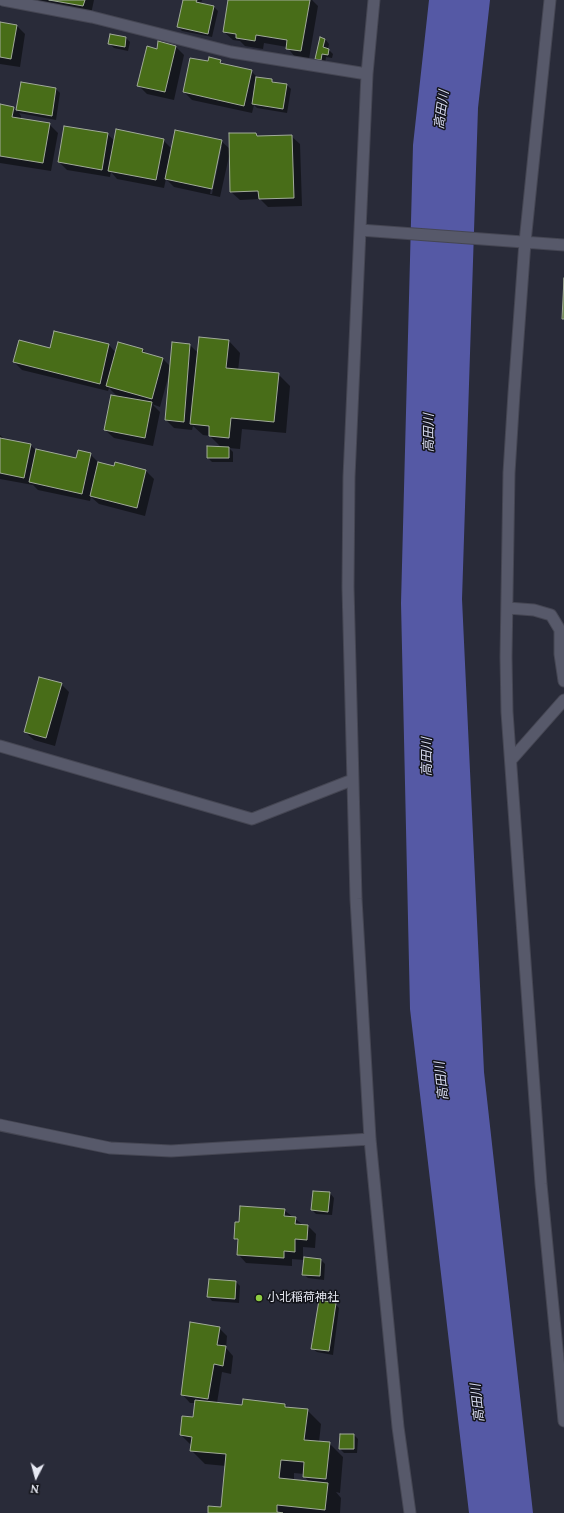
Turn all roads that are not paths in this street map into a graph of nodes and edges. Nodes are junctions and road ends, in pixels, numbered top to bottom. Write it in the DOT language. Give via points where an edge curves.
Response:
graph roads {
  1 [pos="3,0"];
  2 [pos="374,0"];
  3 [pos="550,0"];
  4 [pos="367,74"];
  5 [pos="364,230"];
  6 [pos="522,242"];
  7 [pos="564,245"];
  8 [pos="508,608"];
  9 [pos="564,681"];
  10 [pos="564,700"];
  11 [pos="0,746"];
  12 [pos="511,760"];
  13 [pos="352,780"];
  14 [pos="0,1125"];
  15 [pos="370,1138"];
  16 [pos="564,1421"];
  17 [pos="410,1513"];
  1 -- 4 [label="street" via="92,17 231,52"];
  2 -- 4 [label="street"];
  3 -- 6 [label="street"];
  4 -- 5 [label="street"];
  5 -- 6 [label="street"];
  5 -- 13 [label="street" via="349,477 348,587"];
  6 -- 7 [label="street"];
  6 -- 8 [label="street" via="510,473"];
  8 -- 9 [label="street" via="534,610 551,615 560,630"];
  8 -- 12 [label="street" via="506,657"];
  10 -- 12 [label="street"];
  11 -- 13 [label="street" via="252,819"];
  12 -- 16 [label="street" via="541,1184"];
  13 -- 15 [label="street"];
  14 -- 15 [label="street" via="110,1148 171,1151"];
  15 -- 17 [label="street" via="398,1427"];
}
